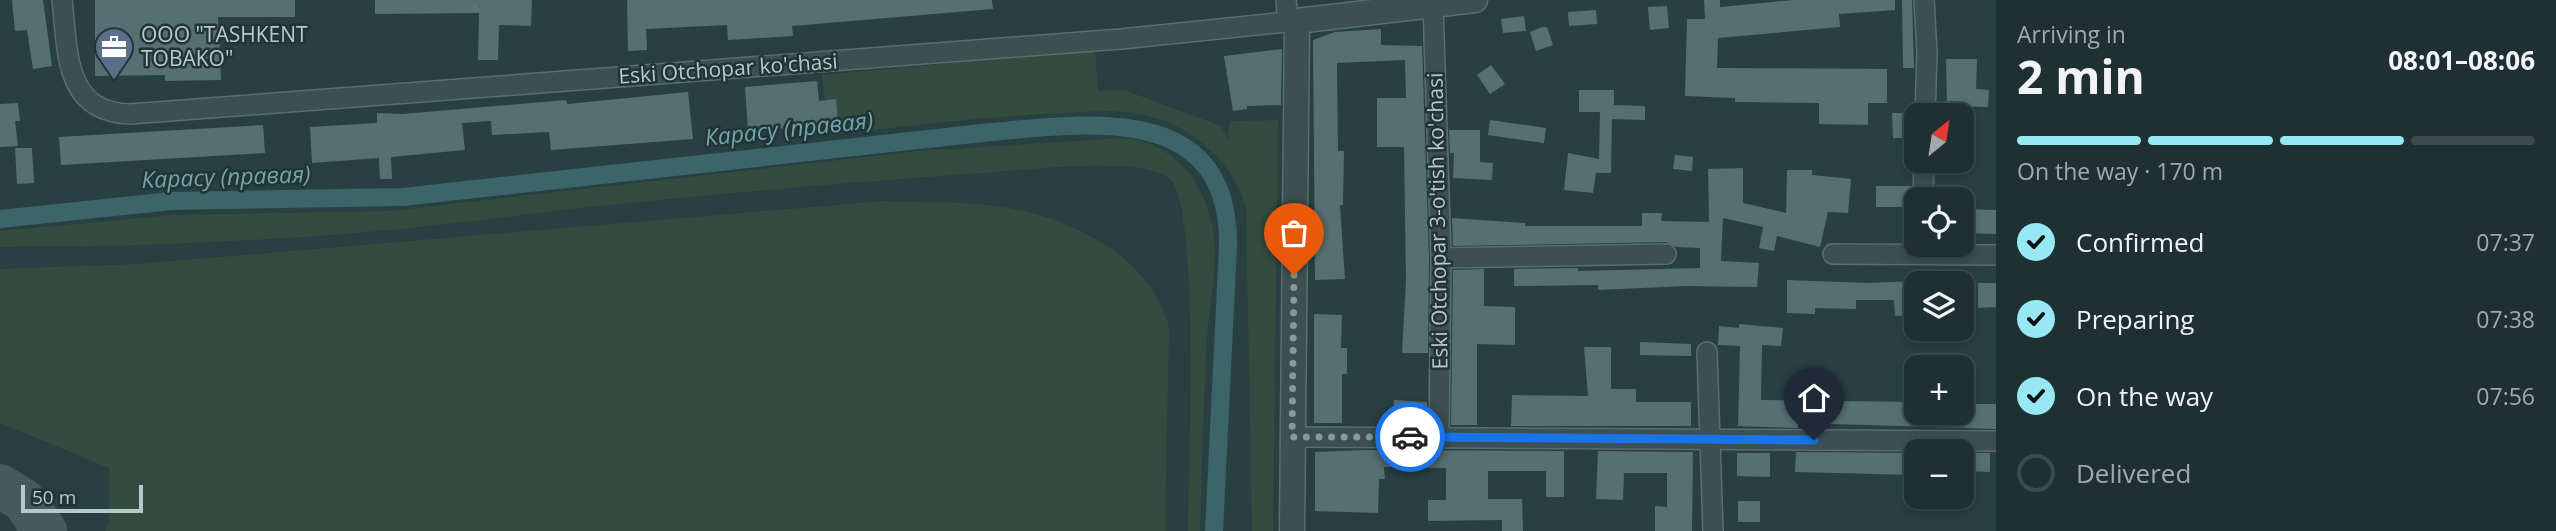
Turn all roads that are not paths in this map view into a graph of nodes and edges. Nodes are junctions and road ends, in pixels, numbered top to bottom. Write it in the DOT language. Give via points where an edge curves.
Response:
graph roads {
  1 [pos="62,0"];
  2 [pos="1475,0"];
  3 [pos="1924,0"];
  4 [pos="1433,4"];
  5 [pos="1290,14"];
  6 [pos="1926,103"];
  7 [pos="1904,251"];
  8 [pos="1666,254"];
  9 [pos="1833,254"];
  10 [pos="1974,254"];
  11 [pos="1996,255"];
  12 [pos="1441,258"];
  13 [pos="1707,352"];
  14 [pos="1292,437"];
  15 [pos="1439,437"];
  16 [pos="1710,439"];
  17 [pos="1996,441"];
  18 [pos="1292,531"];
  19 [pos="1713,531"];
  1 -- 5 [label="street, Eski Otchopar ko'chasi" via="70,70 77,86 100,107 130,114 1121,39"];
  2 -- 4 [label="street, Eski Otchopar ko'chasi"];
  3 -- 6 [label="street"];
  4 -- 5 [label="street, Eski Otchopar ko'chasi"];
  4 -- 12 [label="street, Eski Otchopar 3-o'tish ko'chasi"];
  5 -- 14 [label="street"];
  7 -- 9 [label="street"];
  8 -- 12 [label="street"];
  10 -- 11 [label="street"];
  12 -- 15 [label="street, Eski Otchopar 3-o'tish ko'chasi"];
  13 -- 16 [label="street"];
  14 -- 15 [label="street"];
  14 -- 18 [label="street"];
  15 -- 16 [label="street"];
  16 -- 17 [label="street"];
  16 -- 19 [label="street"];
}
